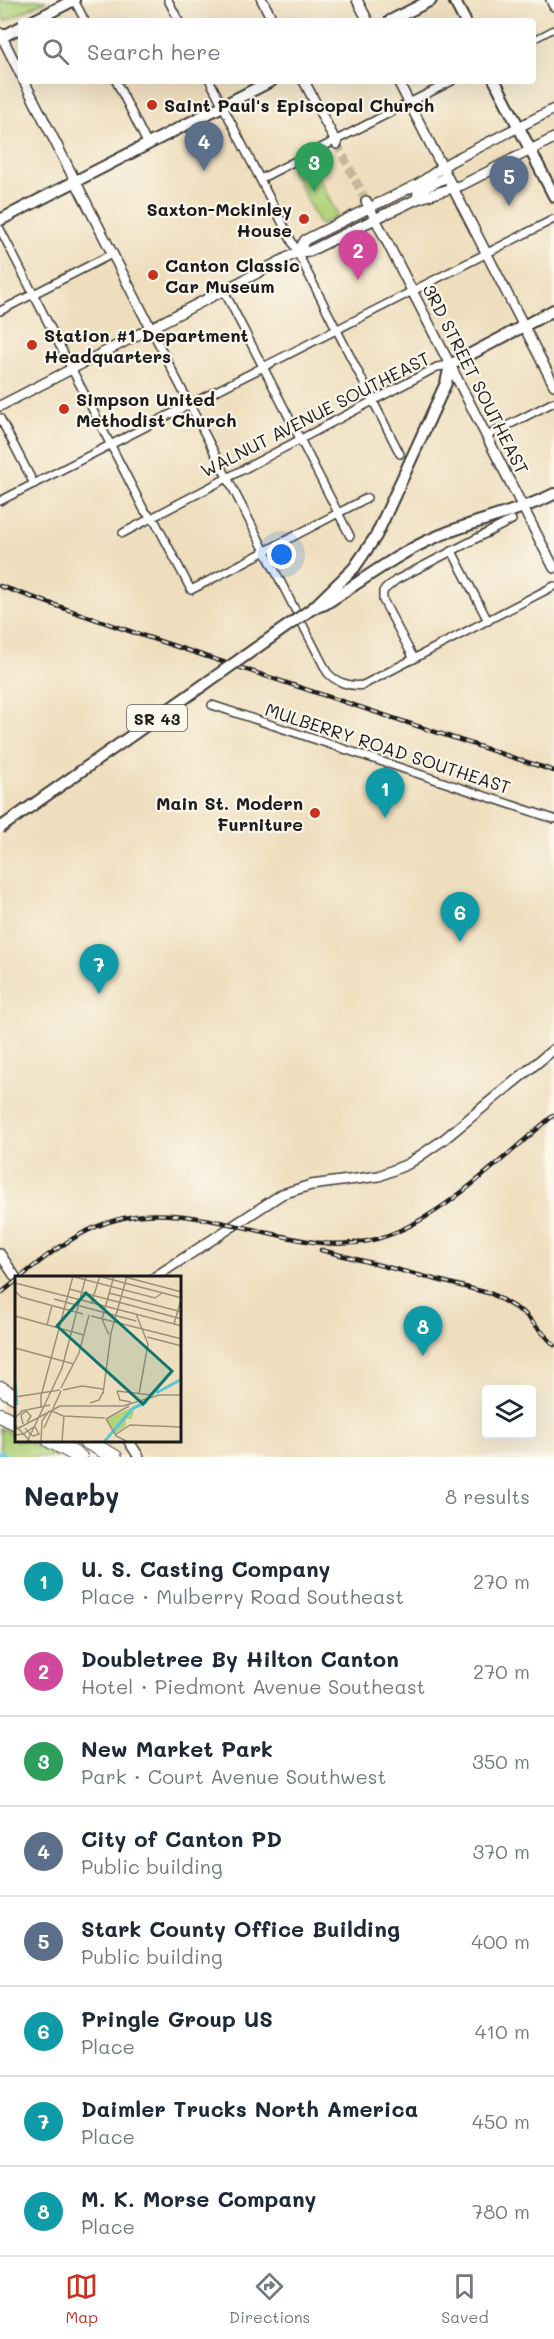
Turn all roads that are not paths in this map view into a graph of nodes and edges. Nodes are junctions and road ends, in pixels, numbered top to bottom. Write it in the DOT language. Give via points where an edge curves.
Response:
graph roads {
  1 [pos="74,0"];
  2 [pos="168,0"];
  3 [pos="262,0"];
  4 [pos="357,0"];
  5 [pos="431,0"];
  6 [pos="454,0"];
  7 [pos="551,0"];
  8 [pos="554,6"];
  9 [pos="39,18"];
  10 [pos="83,18"];
  11 [pos="177,18"];
  12 [pos="271,18"];
  13 [pos="366,18"];
  14 [pos="396,18"];
  15 [pos="463,18"];
  16 [pos="18,28"];
  17 [pos="554,29"];
  18 [pos="1,36"];
  19 [pos="536,38"];
  20 [pos="18,69"];
  21 [pos="26,84"];
  22 [pos="118,84"];
  23 [pos="212,84"];
  24 [pos="266,84"];
  25 [pos="306,84"];
  26 [pos="400,84"];
  27 [pos="446,84"];
  28 [pos="497,84"];
  29 [pos="409,103"];
  30 [pos="223,106"];
  31 [pos="554,109"];
  32 [pos="519,127"];
  33 [pos="554,138"];
  34 [pos="336,142"];
  35 [pos="148,145"];
  36 [pos="531,150"];
  37 [pos="445,172"];
  38 [pos="260,179"];
  39 [pos="75,182"];
  40 [pos="453,186"];
  41 [pos="554,196"];
  42 [pos="417,199"];
  43 [pos="378,209"];
  44 [pos="554,219"];
  45 [pos="0,220"];
  46 [pos="0,229"];
  47 [pos="324,231"];
  48 [pos="329,242"];
  49 [pos="298,252"];
  50 [pos="486,252"];
  51 [pos="112,254"];
  52 [pos="412,290"];
  53 [pos="224,291"];
  54 [pos="33,294"];
  55 [pos="554,310"];
  56 [pos="0,311"];
  57 [pos="523,326"];
  58 [pos="151,329"];
  59 [pos="337,329"];
  60 [pos="450,365"];
  61 [pos="264,367"];
  62 [pos="71,369"];
  63 [pos="554,386"];
  64 [pos="374,402"];
  65 [pos="554,402"];
  66 [pos="189,405"];
  67 [pos="0,406"];
  68 [pos="0,418"];
  69 [pos="487,436"];
  70 [pos="301,440"];
  71 [pos="110,445"];
  72 [pos="400,454"];
  73 [pos="227,478"];
  74 [pos="34,484"];
  75 [pos="554,494"];
  76 [pos="367,498"];
  77 [pos="0,501"];
  78 [pos="523,508"];
  79 [pos="338,514"];
  80 [pos="152,518"];
  81 [pos="512,520"];
  82 [pos="123,533"];
  83 [pos="350,536"];
  84 [pos="452,551"];
  85 [pos="265,552"];
  86 [pos="554,568"];
  87 [pos="554,586"];
  88 [pos="313,608"];
  89 [pos="488,621"];
  90 [pos="414,659"];
  91 [pos="212,705"];
  92 [pos="554,819"];
  93 [pos="0,828"];
  94 [pos="554,1049"];
  95 [pos="0,1254"];
  96 [pos="15,1276"];
  97 [pos="157,1276"];
  98 [pos="0,1388"];
  99 [pos="15,1396"];
  100 [pos="0,1397"];
  101 [pos="15,1404"];
  102 [pos="0,1415"];
  103 [pos="15,1422"];
  104 [pos="0,1424"];
  105 [pos="15,1431"];
  106 [pos="50,1442"];
  107 [pos="129,1442"];
  108 [pos="88,1443"];
  109 [pos="80,1457"];
  110 [pos="115,1457"];
  111 [pos="139,1457"];
  1 -- 9 [label="main road"];
  1 -- 10 [label="street"];
  2 -- 11 [label="street"];
  3 -- 12 [label="street"];
  4 -- 13 [label="street"];
  5 -- 14 [label="main road"];
  6 -- 15 [label="main road"];
  7 -- 8 [label="street"];
  16 -- 18 [label="main road"];
  17 -- 19 [label="street"];
  18 -- 20 [label="street"];
  21 -- 39 [label="street"];
  22 -- 35 [label="street"];
  23 -- 30 [label="street"];
  24 -- 30 [label="main road"];
  25 -- 34 [label="street"];
  26 -- 29 [label="street"];
  27 -- 29 [label="street"];
  28 -- 32 [label="main road"];
  29 -- 34 [label="street"];
  29 -- 37 [label="street"];
  30 -- 35 [label="main road"];
  30 -- 38 [label="street"];
  31 -- 32 [label="street"];
  32 -- 36 [label="main road"];
  32 -- 37 [label="street" via="450,162"];
  33 -- 36 [label="street"];
  34 -- 38 [label="street"];
  35 -- 39 [label="main road"];
  36 -- 40 [label="street"];
  36 -- 41 [label="main road"];
  37 -- 40 [label="street"];
  37 -- 42 [label="street" via="418,191"];
  37 -- 43 [label="street" via="398,194"];
  38 -- 49 [label="street"];
  39 -- 45 [label="main road"];
  39 -- 51 [label="street"];
  40 -- 42 [label="street"];
  40 -- 50 [label="street"];
  42 -- 43 [label="street"];
  43 -- 47 [label="street"];
  43 -- 48 [label="street"];
  43 -- 52 [label="street, 3RD STREET SOUTHEAST" via="384,235"];
  44 -- 50 [label="street"];
  46 -- 54 [label="street"];
  47 -- 48 [label="street"];
  47 -- 49 [label="street" via="305,240"];
  48 -- 49 [label="street"];
  49 -- 53 [label="street"];
  49 -- 59 [label="street"];
  50 -- 52 [label="street"];
  50 -- 57 [label="street"];
  51 -- 54 [label="street"];
  51 -- 58 [label="street"];
  52 -- 59 [label="street"];
  52 -- 60 [label="street, 3RD STREET SOUTHEAST"];
  53 -- 58 [label="street"];
  53 -- 61 [label="street"];
  54 -- 56 [label="street"];
  54 -- 62 [label="street"];
  55 -- 57 [label="main road, WALNUT AVENUE SOUTHEAST"];
  57 -- 60 [label="main road, WALNUT AVENUE SOUTHEAST"];
  57 -- 63 [label="street"];
  58 -- 62 [label="street"];
  58 -- 66 [label="street"];
  59 -- 61 [label="street"];
  59 -- 64 [label="street"];
  60 -- 64 [label="street, WALNUT AVENUE SOUTHEAST"];
  60 -- 69 [label="street, 3RD STREET SOUTHEAST"];
  60 -- 88 [label="main road, SR 43" via="446,383 379,531 354,567"];
  61 -- 66 [label="street"];
  61 -- 70 [label="street"];
  62 -- 67 [label="street"];
  62 -- 71 [label="street"];
  64 -- 70 [label="street, WALNUT AVENUE SOUTHEAST"];
  64 -- 72 [label="street"];
  65 -- 69 [label="street"];
  66 -- 71 [label="street"];
  66 -- 73 [label="street"];
  68 -- 74 [label="street"];
  69 -- 78 [label="street, 3RD STREET SOUTHEAST"];
  70 -- 73 [label="street, WALNUT AVENUE SOUTHEAST"];
  70 -- 79 [label="street"];
  71 -- 74 [label="street"];
  71 -- 80 [label="street"];
  73 -- 80 [label="street, WALNUT AVENUE SOUTHEAST"];
  73 -- 85 [label="street"];
  74 -- 77 [label="street"];
  75 -- 78 [label="main road, SR 43"];
  76 -- 79 [label="street"];
  78 -- 86 [label="street, 3RD STREET SOUTHEAST"];
  78 -- 88 [label="main road, SR 43" via="425,542"];
  79 -- 83 [label="street"];
  79 -- 85 [label="street"];
  80 -- 82 [label="street, WALNUT AVENUE SOUTHEAST"];
  80 -- 85 [label="street" via="190,590"];
  81 -- 84 [label="street"];
  84 -- 89 [label="street"];
  84 -- 90 [label="street" via="396,580 382,592"];
  85 -- 90 [label="street" via="327,672 344,683 363,685"];
  87 -- 89 [label="street"];
  88 -- 93 [label="main road, SR 43, bridge"];
  89 -- 90 [label="street"];
  91 -- 92 [label="street, MULBERRY ROAD SOUTHEAST"];
  94 -- 97 [label="street" via="408,1164 373,1177 311,1185 282,1194"];
  95 -- 96 [label="street"];
  98 -- 99 [label="highway"];
  100 -- 101 [label="highway"];
  102 -- 103 [label="highway"];
  104 -- 105 [label="highway"];
  106 -- 109 [label="highway"];
  107 -- 111 [label="street"];
  108 -- 110 [label="highway"];
}
